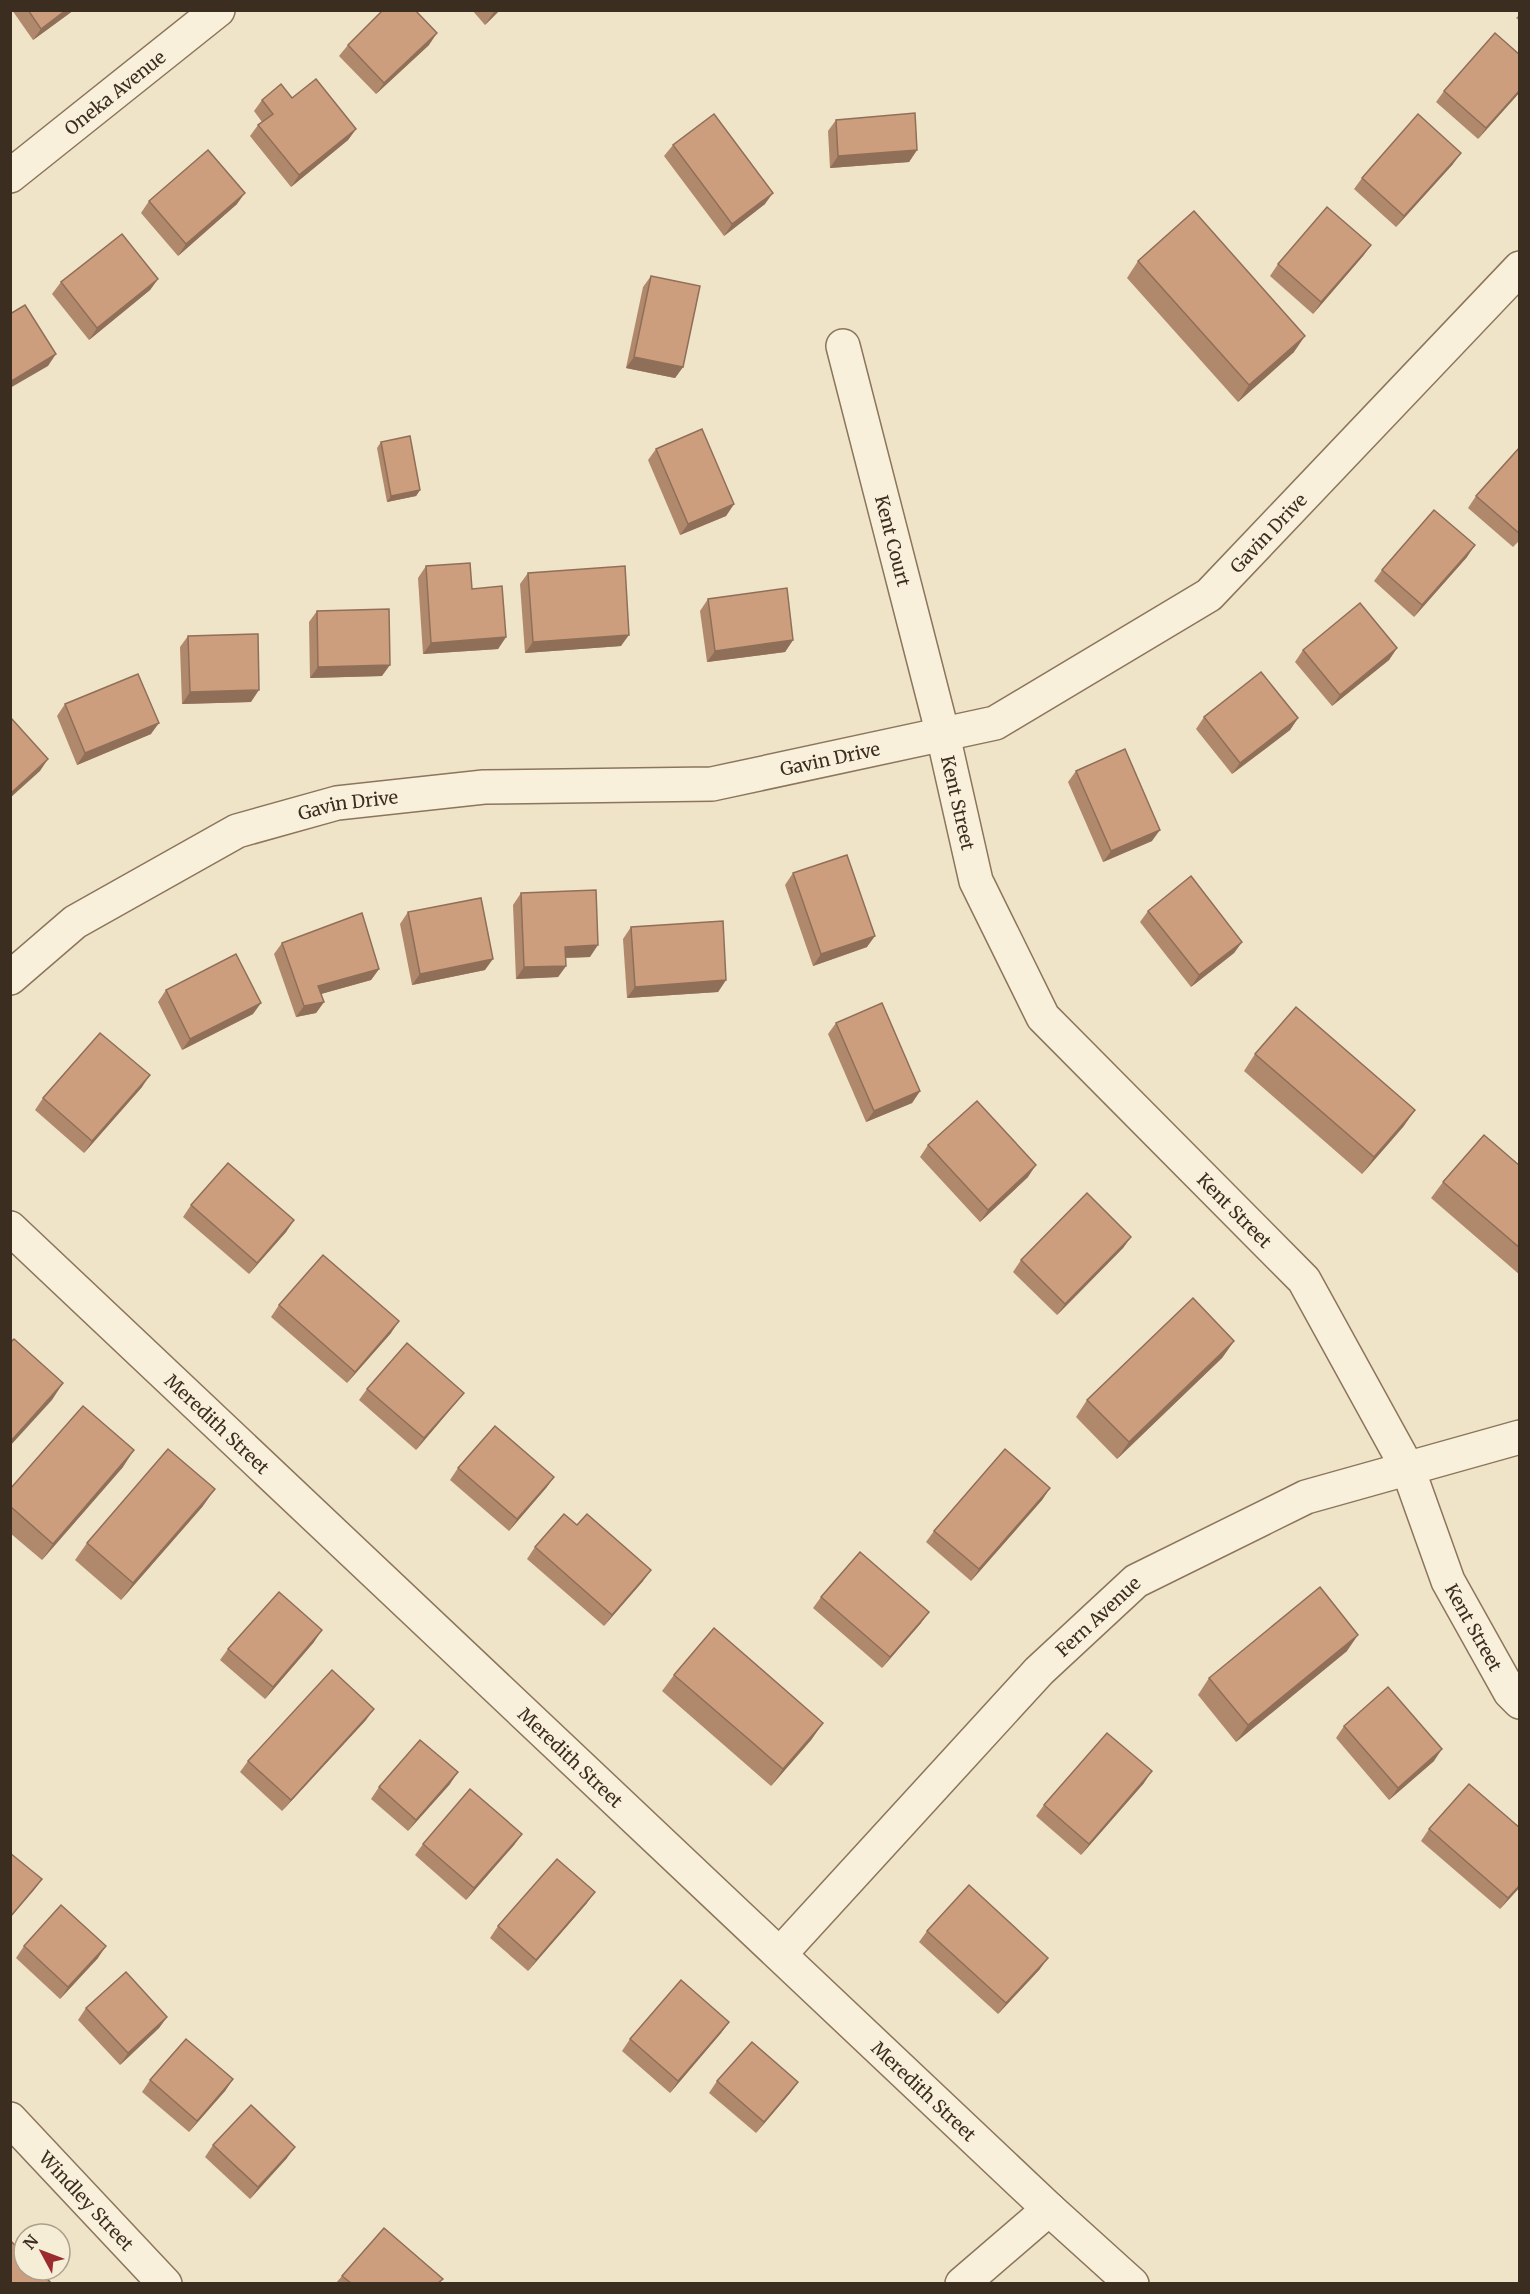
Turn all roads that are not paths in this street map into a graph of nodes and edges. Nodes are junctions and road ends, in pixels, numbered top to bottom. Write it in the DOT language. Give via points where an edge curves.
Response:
graph roads {
  1 [pos="218,10"];
  2 [pos="10,176"];
  3 [pos="1520,268"];
  4 [pos="843,346"];
  5 [pos="943,735"];
  6 [pos="10,978"];
  7 [pos="10,1228"];
  8 [pos="1520,1437"];
  9 [pos="1408,1469"];
  10 [pos="1520,1702"];
  11 [pos="780,1954"];
  12 [pos="10,2119"];
  13 [pos="1049,2209"];
  14 [pos="165,2283"];
  15 [pos="962,2283"];
  16 [pos="1132,2283"];
  1 -- 2 [label="street, Oneka Avenue"];
  3 -- 5 [label="street, Gavin Drive" via="1209,595 995,723"];
  4 -- 5 [label="street, Kent Court"];
  5 -- 6 [label="street, Gavin Drive" via="712,784 484,787 337,803 237,831 75,922"];
  5 -- 9 [label="street, Kent Street" via="976,881 1043,1017 1304,1280"];
  7 -- 11 [label="street, Meredith Street"];
  8 -- 9 [label="street, Fern Avenue"];
  9 -- 10 [label="street, Kent Street" via="1448,1581 1510,1692"];
  9 -- 11 [label="street, Fern Avenue" via="1306,1497 1136,1581 1039,1671"];
  11 -- 13 [label="street, Meredith Street"];
  12 -- 14 [label="street, Windley Street"];
  13 -- 15 [label="street"];
  13 -- 16 [label="street, Meredith Street"];
}
